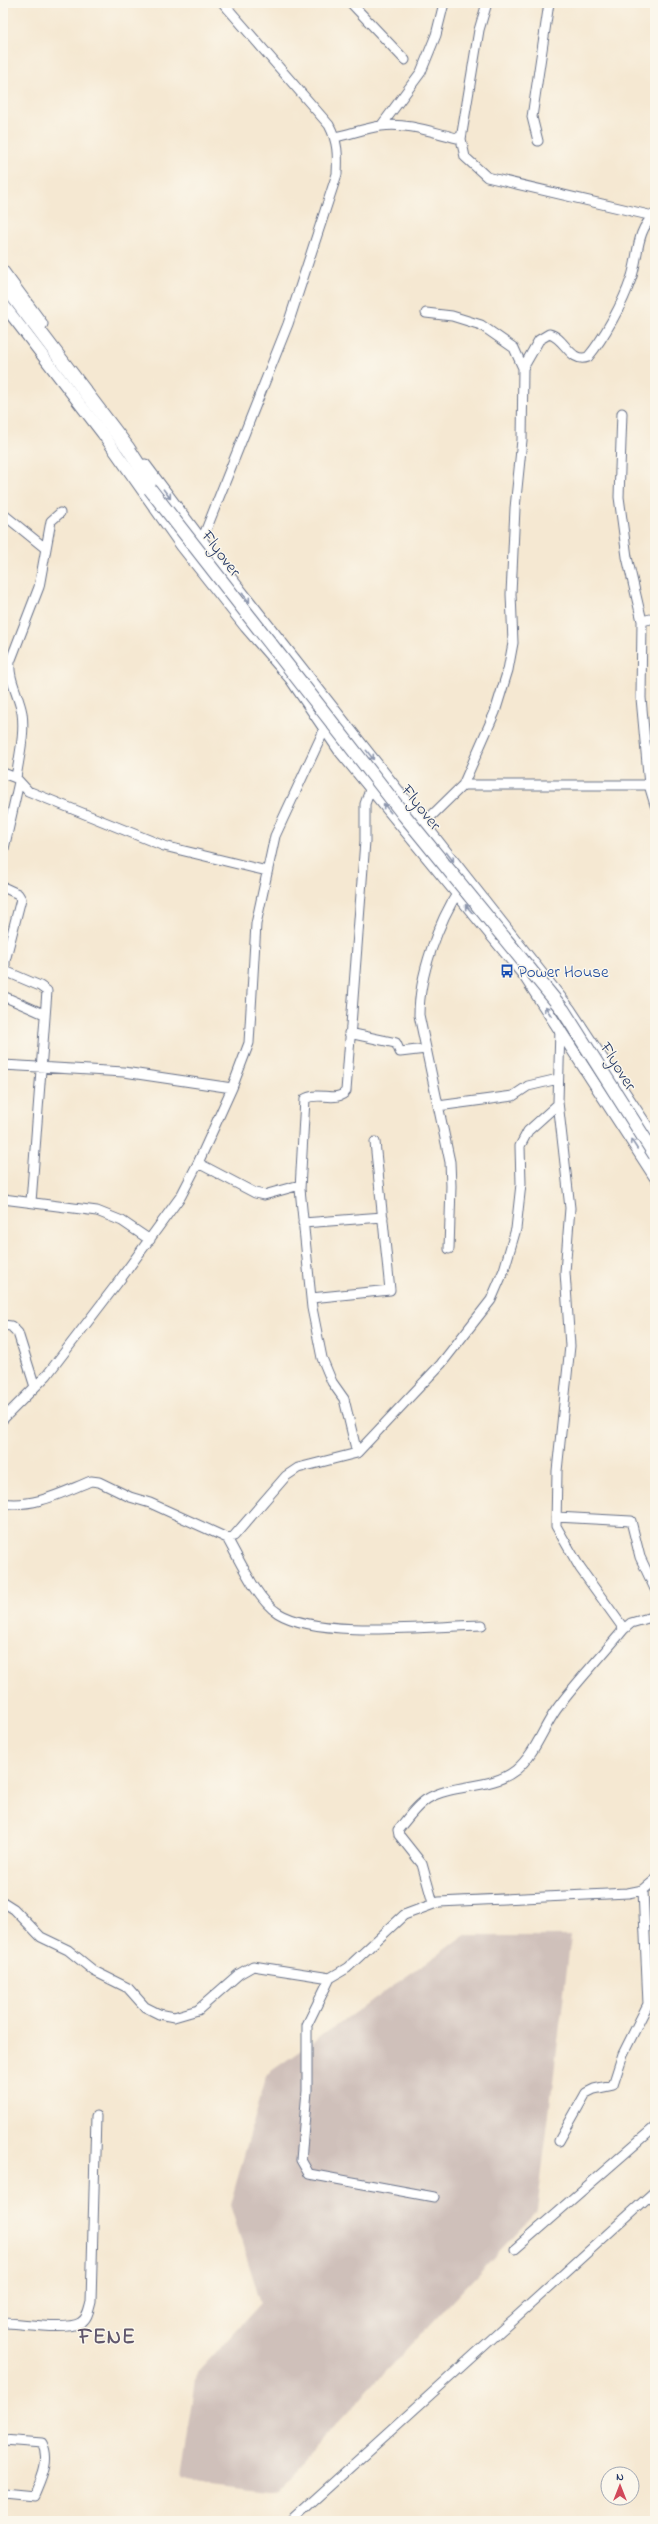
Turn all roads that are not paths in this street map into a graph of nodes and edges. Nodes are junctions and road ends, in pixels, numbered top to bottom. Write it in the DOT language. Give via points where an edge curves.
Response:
graph roads {
  1 [pos="223,3"];
  2 [pos="351,3"];
  3 [pos="444,3"];
  4 [pos="487,3"];
  5 [pos="549,3"];
  6 [pos="405,60"];
  7 [pos="381,126"];
  8 [pos="335,138"];
  9 [pos="460,139"];
  10 [pos="538,141"];
  11 [pos="654,215"];
  12 [pos="3,271"];
  13 [pos="3,283"];
  14 [pos="3,292"];
  15 [pos="3,304"];
  16 [pos="426,313"];
  17 [pos="523,368"];
  18 [pos="622,413"];
  19 [pos="150,489"];
  20 [pos="60,512"];
  21 [pos="3,514"];
  22 [pos="202,541"];
  23 [pos="45,548"];
  24 [pos="192,558"];
  25 [pos="655,618"];
  26 [pos="642,621"];
  27 [pos="334,710"];
  28 [pos="325,729"];
  29 [pos="382,770"];
  30 [pos="3,773"];
  31 [pos="18,780"];
  32 [pos="463,785"];
  33 [pos="648,785"];
  34 [pos="370,787"];
  35 [pos="655,805"];
  36 [pos="424,823"];
  37 [pos="410,837"];
  38 [pos="3,853"];
  39 [pos="268,870"];
  40 [pos="467,878"];
  41 [pos="3,887"];
  42 [pos="457,894"];
  43 [pos="3,996"];
  44 [pos="44,1014"];
  45 [pos="574,1016"];
  46 [pos="560,1029"];
  47 [pos="349,1033"];
  48 [pos="426,1049"];
  49 [pos="3,1065"];
  50 [pos="40,1067"];
  51 [pos="558,1079"];
  52 [pos="232,1088"];
  53 [pos="558,1104"];
  54 [pos="438,1106"];
  55 [pos="655,1139"];
  56 [pos="374,1142"];
  57 [pos="655,1155"];
  58 [pos="198,1163"];
  59 [pos="655,1177"];
  60 [pos="300,1185"];
  61 [pos="3,1199"];
  62 [pos="31,1202"];
  63 [pos="383,1217"];
  64 [pos="303,1222"];
  65 [pos="150,1240"];
  66 [pos="449,1249"];
  67 [pos="311,1298"];
  68 [pos="3,1325"];
  69 [pos="35,1387"];
  70 [pos="5,1416"];
  71 [pos="357,1453"];
  72 [pos="3,1503"];
  73 [pos="556,1517"];
  74 [pos="227,1538"];
  75 [pos="655,1589"];
  76 [pos="655,1616"];
  77 [pos="482,1625"];
  78 [pos="624,1629"];
  79 [pos="655,1880"];
  80 [pos="643,1890"];
  81 [pos="3,1902"];
  82 [pos="433,1904"];
  83 [pos="330,1978"];
  84 [pos="96,2116"];
  85 [pos="655,2127"];
  86 [pos="559,2141"];
  87 [pos="655,2191"];
  88 [pos="434,2197"];
  89 [pos="515,2249"];
  90 [pos="3,2322"];
  91 [pos="3,2440"];
  92 [pos="3,2493"];
  93 [pos="291,2521"];
  1 -- 8 [label="street" via="314,107"];
  2 -- 6 [label="street"];
  3 -- 7 [label="street" via="436,35 421,72"];
  4 -- 9 [label="street" via="479,30"];
  5 -- 10 [label="street" via="532,117"];
  7 -- 8 [label="street"];
  7 -- 9 [label="street" via="411,127"];
  8 -- 22 [label="street" via="338,150 337,174 330,199 288,324"];
  9 -- 11 [label="street" via="465,157 473,167 487,177"];
  11 -- 17 [label="street" via="642,232 632,278 624,297 588,357 577,358 558,338 549,334 539,340"];
  12 -- 22 [label="main road, one-way"];
  13 -- 19 [label="highway, Flyover" via="128,448 148,479"];
  14 -- 19 [label="highway, Flyover"];
  15 -- 24 [label="main road"];
  16 -- 17 [label="street" via="452,316 480,325 514,348"];
  17 -- 32 [label="street" via="522,440 515,508 511,594 513,643 495,712"];
  18 -- 26 [label="street" via="619,497 627,557"];
  19 -- 57 [label="highway, Flyover, bridge" via="404,815 563,1010"];
  20 -- 23 [label="street" via="51,521"];
  21 -- 23 [label="street"];
  22 -- 24 [label="street"];
  22 -- 27 [label="main road, one-way"];
  23 -- 31 [label="street" via="39,586 10,662 10,675 22,714"];
  24 -- 28 [label="main road" via="291,680"];
  25 -- 26 [label="street"];
  26 -- 33 [label="street" via="641,698"];
  27 -- 28 [label="street"];
  27 -- 29 [label="main road, one-way"];
  28 -- 34 [label="main road"];
  28 -- 39 [label="street" via="275,836"];
  29 -- 34 [label="street"];
  29 -- 36 [label="main road"];
  30 -- 31 [label="street"];
  31 -- 38 [label="street"];
  31 -- 39 [label="street" via="28,791 164,846"];
  32 -- 33 [label="street"];
  32 -- 36 [label="street"];
  33 -- 35 [label="street"];
  37 -- 34 [label="main road, one-way"];
  34 -- 47 [label="street" via="366,804"];
  36 -- 37 [label="street"];
  36 -- 40 [label="main road, one-way"];
  37 -- 42 [label="main road"];
  39 -- 52 [label="street" via="256,924 249,1043"];
  40 -- 42 [label="street"];
  40 -- 45 [label="main road"];
  41 -- 44 [label="street" via="18,894 21,899 5,961 5,971 44,988 47,994"];
  46 -- 42 [label="main road, one-way" via="524,975"];
  42 -- 48 [label="street" via="434,940 419,1000 419,1015"];
  43 -- 44 [label="street"];
  44 -- 50 [label="street"];
  45 -- 46 [label="street"];
  45 -- 55 [label="main road"];
  46 -- 51 [label="street"];
  59 -- 46 [label="main road, one-way"];
  47 -- 48 [label="street" via="396,1043 400,1052"];
  47 -- 60 [label="street" via="346,1091 343,1095 309,1096 304,1103"];
  48 -- 54 [label="street"];
  49 -- 50 [label="street"];
  50 -- 52 [label="street" via="124,1072"];
  50 -- 62 [label="street"];
  51 -- 53 [label="street"];
  51 -- 54 [label="street" via="528,1086 513,1096"];
  52 -- 58 [label="street"];
  53 -- 71 [label="street" via="528,1131 520,1146 521,1184 516,1229 504,1270 491,1300 441,1364"];
  53 -- 73 [label="street" via="570,1208 565,1272 570,1346 557,1471"];
  54 -- 66 [label="street" via="450,1162 452,1186"];
  56 -- 63 [label="street"];
  58 -- 60 [label="street" via="264,1195"];
  58 -- 65 [label="street" via="181,1196"];
  60 -- 64 [label="street"];
  61 -- 62 [label="street"];
  62 -- 65 [label="street" via="97,1211 122,1221"];
  63 -- 64 [label="street"];
  63 -- 67 [label="street" via="391,1288 389,1292"];
  64 -- 67 [label="street"];
  65 -- 69 [label="street"];
  67 -- 71 [label="street" via="322,1358 332,1382 344,1399"];
  68 -- 69 [label="street" via="11,1326 18,1333"];
  69 -- 70 [label="street"];
  71 -- 74 [label="street" via="298,1468 286,1476 234,1536"];
  72 -- 74 [label="street" via="16,1505 47,1499 91,1481 99,1482 118,1493 150,1503"];
  73 -- 75 [label="street" via="631,1521 640,1557"];
  73 -- 78 [label="street" via="556,1526 577,1562"];
  74 -- 77 [label="street" via="268,1604 278,1613 301,1623 325,1628"];
  76 -- 78 [label="street" via="632,1623"];
  78 -- 82 [label="street" via="555,1711 523,1764 502,1779 447,1790 429,1798 398,1830 399,1835 422,1864"];
  79 -- 80 [label="street"];
  80 -- 82 [label="street" via="628,1893 464,1899"];
  80 -- 86 [label="street" via="648,2004 626,2046 613,2085 586,2093"];
  81 -- 83 [label="street" via="14,1909 41,1937 68,1950 94,1970 128,1988 145,2007 159,2014 174,2017 198,2010 239,1974 253,1966"];
  82 -- 83 [label="street" via="404,1915 347,1968"];
  83 -- 88 [label="street" via="307,2025 307,2091 301,2160 309,2174"];
  84 -- 90 [label="street" via="91,2302 88,2315 81,2323 68,2326"];
  85 -- 89 [label="street"];
  87 -- 93 [label="street"];
  91 -- 92 [label="street" via="42,2443 45,2450 44,2474 34,2496"];
}
